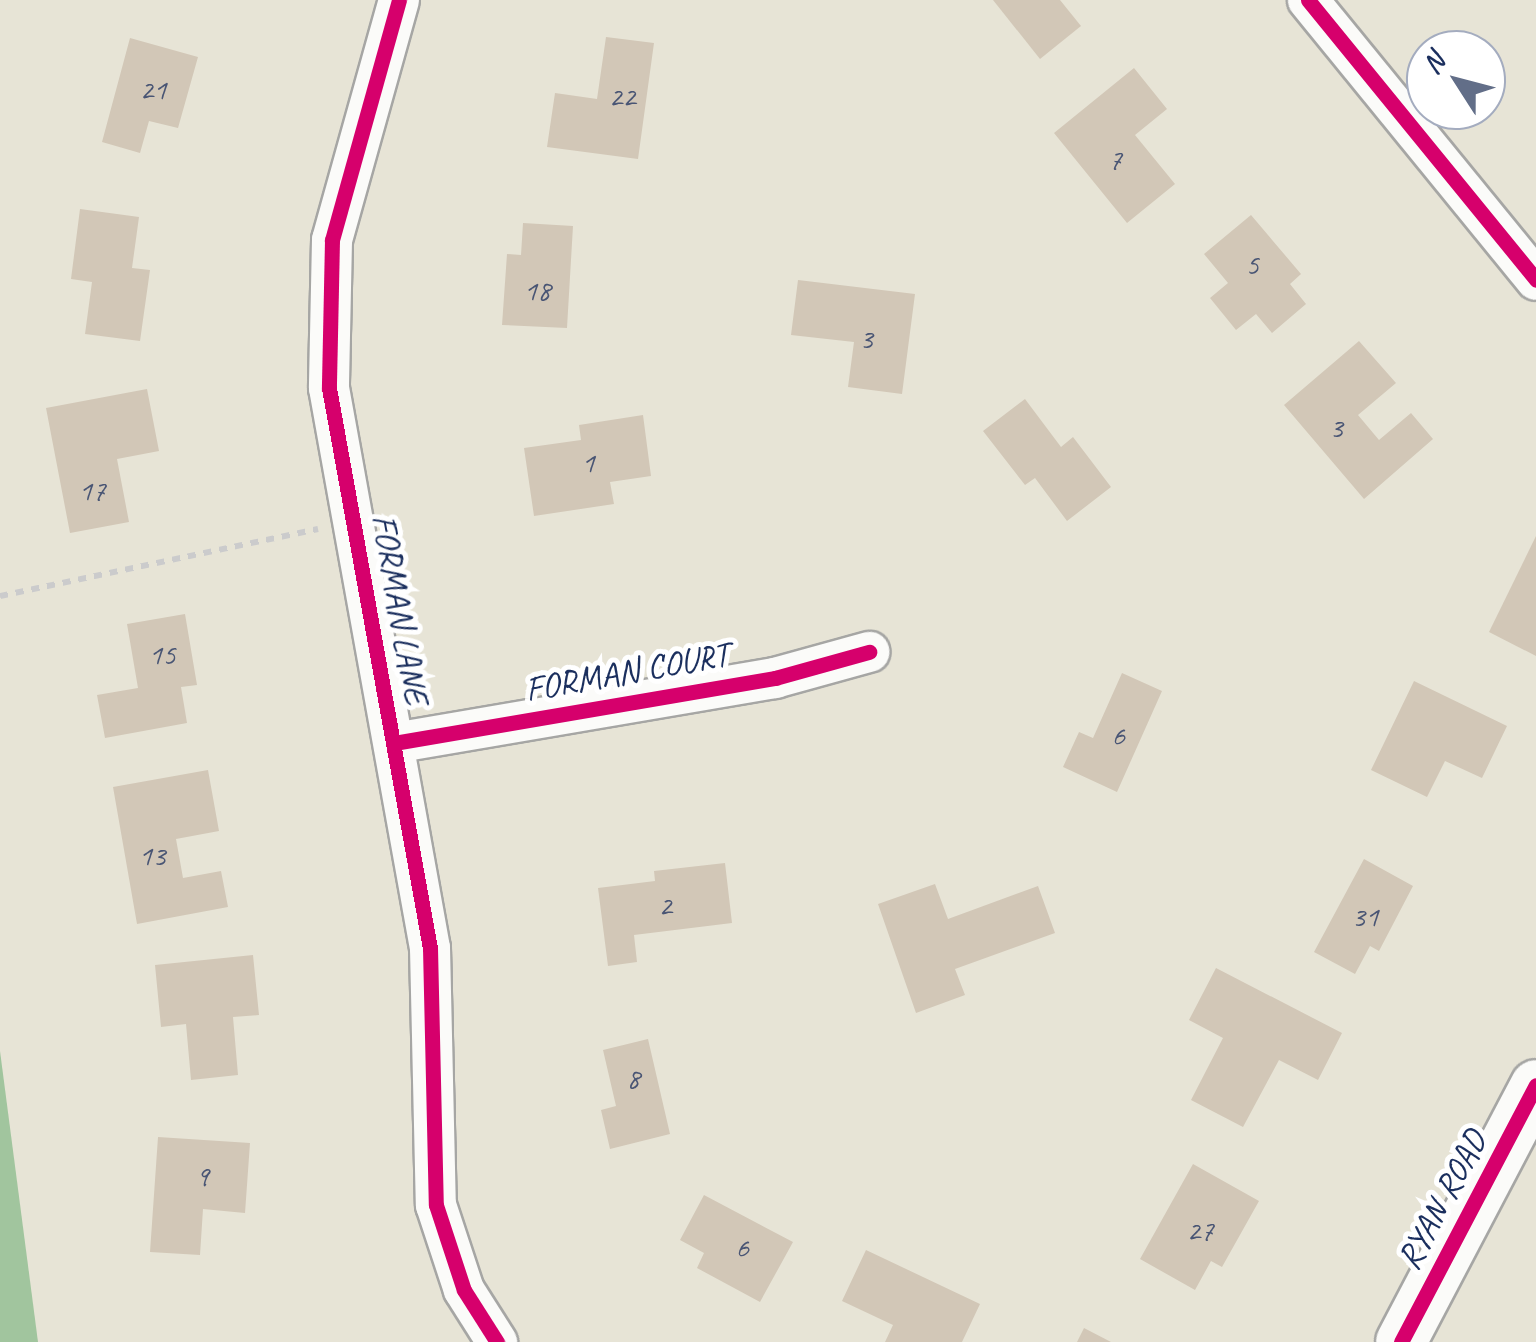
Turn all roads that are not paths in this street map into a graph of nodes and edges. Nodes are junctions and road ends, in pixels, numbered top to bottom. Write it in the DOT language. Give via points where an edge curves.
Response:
graph roads {
  1 [pos="398,0"];
  2 [pos="1308,0"];
  3 [pos="1536,280"];
  4 [pos="869,652"];
  5 [pos="394,744"];
  6 [pos="1536,1085"];
  7 [pos="496,1342"];
  8 [pos="1401,1342"];
  1 -- 5 [label="street, FORMAN LANE" via="332,240 329,388"];
  2 -- 3 [label="street"];
  4 -- 5 [label="street, FORMAN COURT" via="774,678"];
  5 -- 7 [label="street, FORMAN LANE" via="430,948 436,1205 464,1290"];
  6 -- 8 [label="street, RYAN ROAD"];
}
